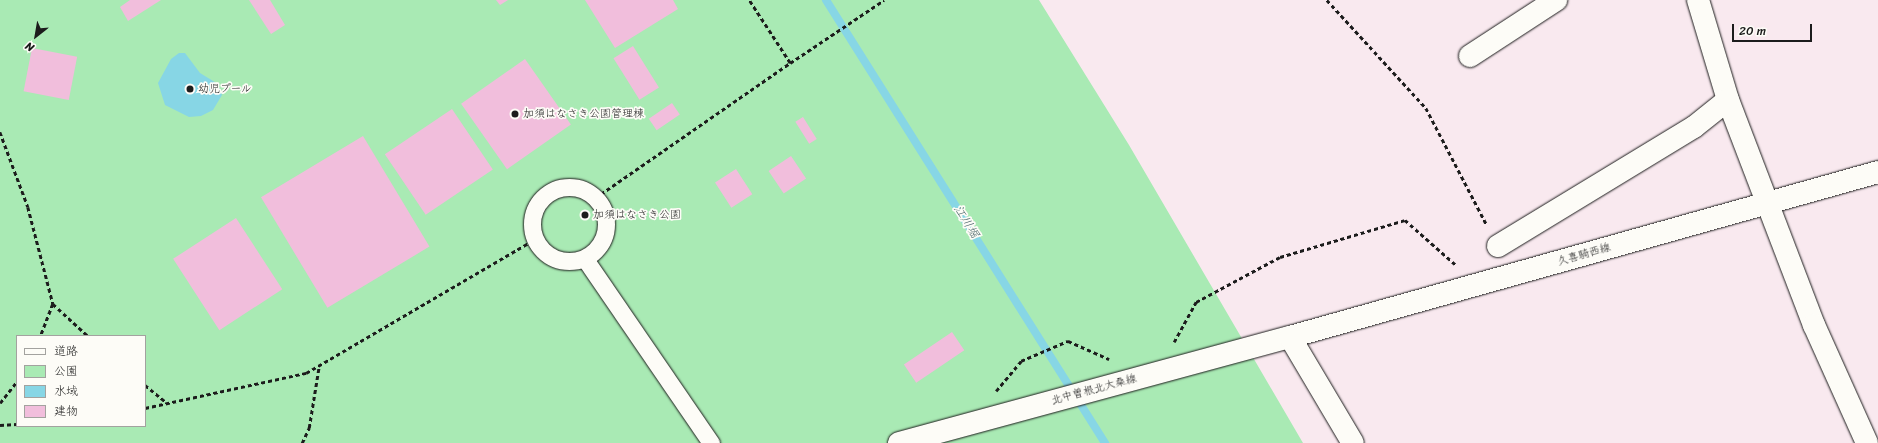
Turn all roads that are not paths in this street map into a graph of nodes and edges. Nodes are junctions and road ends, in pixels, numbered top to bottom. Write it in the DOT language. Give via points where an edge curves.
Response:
graph roads {
  1 [pos="1556,0"];
  2 [pos="1698,0"];
  3 [pos="1470,56"];
  4 [pos="1728,100"];
  5 [pos="1878,172"];
  6 [pos="1768,202"];
  7 [pos="1498,246"];
  8 [pos="585,259"];
  9 [pos="1290,337"];
  10 [pos="711,443"];
  11 [pos="899,443"];
  12 [pos="1353,443"];
  13 [pos="1867,443"];
  1 -- 3 [label="main road"];
  2 -- 4 [label="main road"];
  4 -- 6 [label="main road"];
  4 -- 7 [label="main road" via="1694,127"];
  5 -- 6 [label="main road, 久喜騎西線"];
  6 -- 9 [label="main road, 久喜騎西線"];
  6 -- 13 [label="main road" via="1814,326"];
  8 -- 8 [label="street" via="570,262 556,259 544,251 535,239 532,225 534,210 548,194 569,187 583,190 595,198 604,210 606,231 596,250"];
  8 -- 10 [label="street"];
  9 -- 11 [label="main road, 北中曽根北大桑線"];
  9 -- 12 [label="main road"];
}
